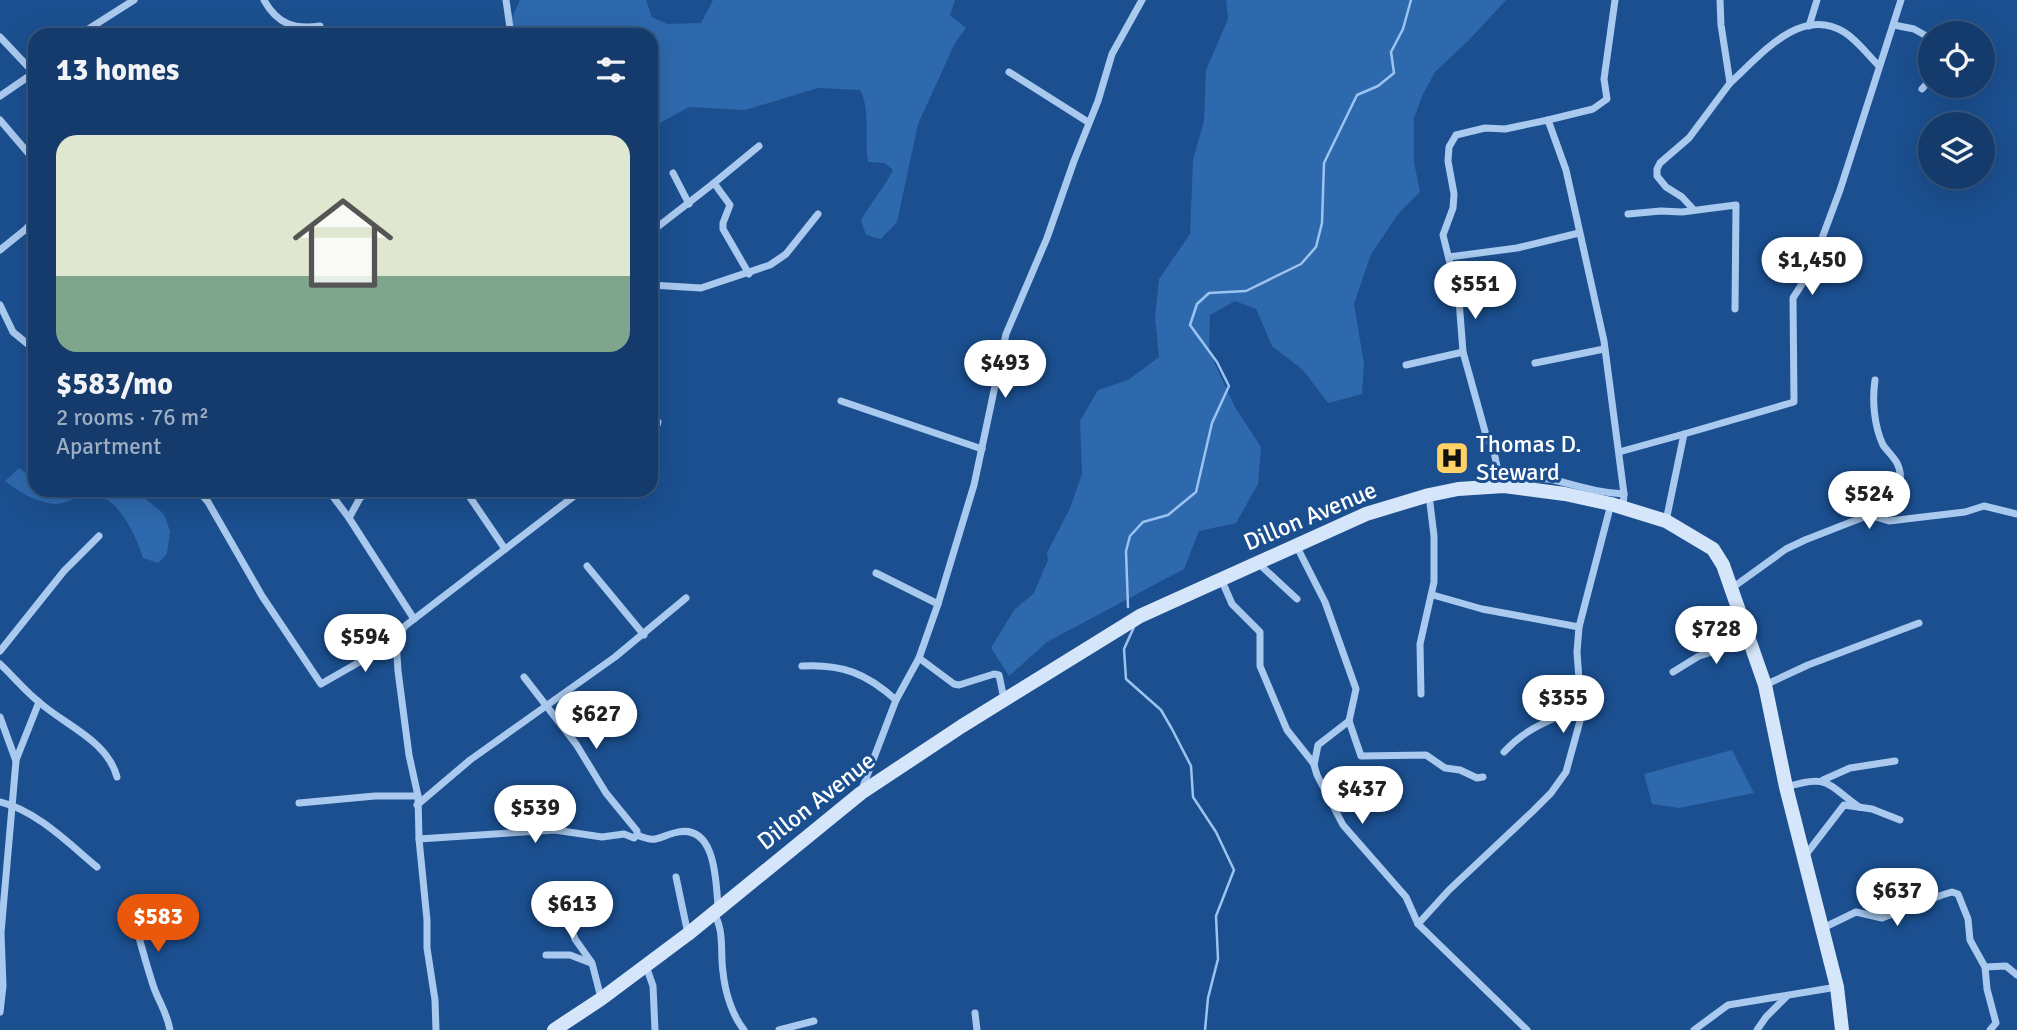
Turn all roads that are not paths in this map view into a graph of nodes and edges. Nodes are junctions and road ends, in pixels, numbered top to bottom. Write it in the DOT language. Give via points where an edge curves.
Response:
graph roads {
  1 [pos="134,0"];
  2 [pos="264,0"];
  3 [pos="506,0"];
  4 [pos="1142,0"];
  5 [pos="1615,0"];
  6 [pos="1720,0"];
  7 [pos="1817,0"];
  8 [pos="1901,0"];
  9 [pos="1894,25"];
  10 [pos="320,26"];
  11 [pos="1809,26"];
  12 [pos="90,28"];
  13 [pos="297,28"];
  14 [pos="306,28"];
  15 [pos="510,28"];
  16 [pos="1918,31"];
  17 [pos="0,37"];
  18 [pos="1879,66"];
  19 [pos="28,67"];
  20 [pos="1009,72"];
  21 [pos="28,77"];
  22 [pos="1730,83"];
  23 [pos="0,96"];
  24 [pos="0,120"];
  25 [pos="1548,120"];
  26 [pos="1088,122"];
  27 [pos="760,146"];
  28 [pos="28,153"];
  29 [pos="673,173"];
  30 [pos="714,183"];
  31 [pos="689,204"];
  32 [pos="1693,210"];
  33 [pos="818,214"];
  34 [pos="1628,214"];
  35 [pos="28,227"];
  36 [pos="658,227"];
  37 [pos="1579,233"];
  38 [pos="0,250"];
  39 [pos="1449,257"];
  40 [pos="749,274"];
  41 [pos="658,285"];
  42 [pos="0,305"];
  43 [pos="1735,309"];
  44 [pos="28,344"];
  45 [pos="1604,348"];
  46 [pos="1464,352"];
  47 [pos="1535,363"];
  48 [pos="1406,365"];
  49 [pos="1875,380"];
  50 [pos="841,401"];
  51 [pos="1684,434"];
  52 [pos="982,449"];
  53 [pos="1619,452"];
  54 [pos="1429,495"];
  55 [pos="204,497"];
  56 [pos="333,497"];
  57 [pos="361,497"];
  58 [pos="470,497"];
  59 [pos="573,497"];
  60 [pos="1619,501"];
  61 [pos="2017,514"];
  62 [pos="1869,516"];
  63 [pos="349,518"];
  64 [pos="1666,522"];
  65 [pos="99,536"];
  66 [pos="1296,544"];
  67 [pos="505,549"];
  68 [pos="1257,562"];
  69 [pos="587,566"];
  70 [pos="876,573"];
  71 [pos="1222,581"];
  72 [pos="1731,589"];
  73 [pos="1433,595"];
  74 [pos="686,598"];
  75 [pos="1297,599"];
  76 [pos="938,604"];
  77 [pos="414,619"];
  78 [pos="1919,623"];
  79 [pos="1579,627"];
  80 [pos="644,635"];
  81 [pos="396,641"];
  82 [pos="1750,641"];
  83 [pos="0,651"];
  84 [pos="919,658"];
  85 [pos="0,664"];
  86 [pos="802,666"];
  87 [pos="1673,672"];
  88 [pos="524,677"];
  89 [pos="1765,685"];
  90 [pos="1422,694"];
  91 [pos="896,699"];
  92 [pos="1005,700"];
  93 [pos="39,702"];
  94 [pos="545,707"];
  95 [pos="1581,707"];
  96 [pos="0,717"];
  97 [pos="1349,721"];
  98 [pos="1504,752"];
  99 [pos="16,761"];
  100 [pos="1895,761"];
  101 [pos="1314,765"];
  102 [pos="117,776"];
  103 [pos="1483,778"];
  104 [pos="1822,780"];
  105 [pos="1786,787"];
  106 [pos="861,793"];
  107 [pos="418,796"];
  108 [pos="0,802"];
  109 [pos="299,803"];
  110 [pos="12,805"];
  111 [pos="417,805"];
  112 [pos="1859,807"];
  113 [pos="1900,820"];
  114 [pos="637,835"];
  115 [pos="419,839"];
  116 [pos="1804,858"];
  117 [pos="97,867"];
  118 [pos="676,877"];
  119 [pos="559,894"];
  120 [pos="715,909"];
  121 [pos="135,923"];
  122 [pos="1418,923"];
  123 [pos="1823,928"];
  124 [pos="688,934"];
  125 [pos="546,956"];
  126 [pos="592,963"];
  127 [pos="645,965"];
  128 [pos="1985,967"];
  129 [pos="2017,975"];
  130 [pos="1837,987"];
  131 [pos="1788,996"];
  132 [pos="601,999"];
  133 [pos="0,1012"];
  134 [pos="975,1013"];
  135 [pos="814,1021"];
  136 [pos="170,1030"];
  137 [pos="436,1030"];
  138 [pos="554,1030"];
  139 [pos="655,1030"];
  140 [pos="744,1030"];
  141 [pos="779,1030"];
  142 [pos="977,1030"];
  143 [pos="1527,1030"];
  144 [pos="1694,1030"];
  145 [pos="1757,1030"];
  146 [pos="1842,1030"];
  147 [pos="1990,1030"];
  1 -- 12 [label="street"];
  2 -- 13 [label="street" via="278,18"];
  3 -- 15 [label="street"];
  4 -- 26 [label="street" via="1112,54"];
  5 -- 25 [label="street" via="1604,79 1607,99 1592,109"];
  6 -- 22 [label="street"];
  7 -- 11 [label="street"];
  8 -- 9 [label="street"];
  9 -- 16 [label="street"];
  9 -- 18 [label="street"];
  10 -- 14 [label="street"];
  11 -- 18 [label="street" via="1828,24 1843,31"];
  11 -- 22 [label="street" via="1785,34"];
  17 -- 19 [label="street"];
  18 -- 51 [label="street" via="1836,203 1804,284 1793,298 1794,402"];
  20 -- 26 [label="street"];
  21 -- 23 [label="street"];
  22 -- 32 [label="street" via="1689,138 1657,169 1666,187"];
  24 -- 28 [label="street"];
  25 -- 37 [label="street" via="1566,170"];
  25 -- 39 [label="street" via="1505,129 1485,128 1452,139 1448,161 1453,208 1443,234"];
  26 -- 52 [label="street" via="1006,334"];
  27 -- 30 [label="street"];
  29 -- 31 [label="street"];
  30 -- 31 [label="street"];
  30 -- 40 [label="street" via="730,205 723,229"];
  31 -- 36 [label="street"];
  32 -- 34 [label="street"];
  32 -- 43 [label="street" via="1736,205"];
  33 -- 40 [label="street" via="779,261"];
  35 -- 38 [label="street"];
  37 -- 39 [label="street"];
  37 -- 45 [label="street"];
  39 -- 46 [label="street"];
  40 -- 41 [label="street" via="701,288"];
  42 -- 44 [label="street" via="13,332"];
  45 -- 47 [label="street"];
  45 -- 53 [label="street"];
  46 -- 48 [label="street"];
  46 -- 60 [label="street" via="1504,482 1553,479"];
  49 -- 62 [label="street" via="1873,396 1883,444 1900,474 1893,497"];
  50 -- 52 [label="street"];
  51 -- 53 [label="street"];
  51 -- 64 [label="street"];
  52 -- 76 [label="street"];
  53 -- 60 [label="street"];
  54 -- 60 [label="street, Dillon Avenue" via="1504,486"];
  54 -- 66 [label="street, Dillon Avenue" via="1366,514"];
  54 -- 73 [label="street"];
  55 -- 81 [label="street" via="321,684"];
  56 -- 63 [label="street"];
  57 -- 63 [label="street"];
  58 -- 67 [label="street"];
  59 -- 67 [label="street"];
  60 -- 64 [label="street, Dillon Avenue"];
  60 -- 79 [label="street"];
  61 -- 62 [label="street" via="1984,506 1889,521"];
  62 -- 72 [label="street" via="1786,549"];
  63 -- 77 [label="street"];
  64 -- 72 [label="street, Dillon Avenue" via="1713,549"];
  65 -- 83 [label="street" via="64,571"];
  66 -- 68 [label="street, Dillon Avenue"];
  66 -- 97 [label="street" via="1325,602 1356,689"];
  67 -- 77 [label="street"];
  68 -- 71 [label="street, Dillon Avenue"];
  68 -- 75 [label="street"];
  69 -- 80 [label="street"];
  70 -- 76 [label="street"];
  71 -- 92 [label="street, Dillon Avenue" via="1140,616"];
  71 -- 101 [label="street" via="1232,604 1260,632 1260,666 1287,730"];
  72 -- 82 [label="street, Dillon Avenue"];
  73 -- 79 [label="street"];
  73 -- 90 [label="street" via="1420,644"];
  74 -- 80 [label="street"];
  76 -- 84 [label="street"];
  77 -- 81 [label="street"];
  78 -- 89 [label="street"];
  79 -- 95 [label="street"];
  80 -- 94 [label="street"];
  81 -- 107 [label="street"];
  82 -- 87 [label="street" via="1699,656"];
  82 -- 89 [label="street, Dillon Avenue"];
  84 -- 91 [label="street"];
  84 -- 92 [label="street" via="954,684 999,675"];
  85 -- 93 [label="street"];
  86 -- 91 [label="street" via="841,667 869,678"];
  88 -- 94 [label="street"];
  89 -- 105 [label="street, Dillon Avenue"];
  91 -- 106 [label="street"];
  92 -- 106 [label="street, Dillon Avenue"];
  93 -- 99 [label="street"];
  93 -- 102 [label="street" via="100,746"];
  94 -- 111 [label="street" via="470,760"];
  94 -- 114 [label="street" via="576,744"];
  95 -- 98 [label="street" via="1537,724"];
  95 -- 122 [label="street" via="1566,772 1551,793"];
  96 -- 99 [label="street"];
  97 -- 101 [label="street" via="1318,745"];
  97 -- 103 [label="street" via="1361,756 1426,755 1445,768"];
  99 -- 110 [label="street"];
  100 -- 104 [label="street" via="1850,768"];
  101 -- 122 [label="street" via="1343,825 1406,897"];
  104 -- 105 [label="street"];
  104 -- 112 [label="street"];
  105 -- 116 [label="street, Dillon Avenue"];
  106 -- 120 [label="street, Dillon Avenue"];
  107 -- 109 [label="street"];
  107 -- 111 [label="street"];
  108 -- 110 [label="street"];
  110 -- 117 [label="street"];
  110 -- 133 [label="street" via="1,933"];
  111 -- 115 [label="street"];
  112 -- 113 [label="street"];
  112 -- 116 [label="street" via="1844,805"];
  114 -- 115 [label="street" via="602,837 555,830"];
  114 -- 120 [label="street" via="650,841 676,832 702,837 715,862"];
  115 -- 137 [label="street"];
  116 -- 123 [label="street, Dillon Avenue"];
  118 -- 124 [label="street"];
  119 -- 126 [label="street" via="575,939"];
  120 -- 124 [label="street, Dillon Avenue"];
  120 -- 140 [label="street" via="726,989"];
  121 -- 136 [label="street"];
  122 -- 143 [label="street"];
  123 -- 128 [label="street" via="1856,912 1882,918 1942,895 1958,894 1970,940"];
  123 -- 130 [label="street, Dillon Avenue"];
  124 -- 127 [label="street, Dillon Avenue"];
  125 -- 126 [label="street" via="570,955"];
  126 -- 132 [label="street"];
  127 -- 132 [label="street, Dillon Avenue"];
  127 -- 139 [label="street" via="653,986"];
  128 -- 129 [label="street" via="2006,966"];
  128 -- 147 [label="street" via="1996,1023"];
  130 -- 131 [label="street"];
  130 -- 146 [label="street, Dillon Avenue"];
  131 -- 144 [label="street" via="1728,1005"];
  131 -- 145 [label="street"];
  132 -- 138 [label="street, Dillon Avenue"];
  134 -- 142 [label="street"];
  135 -- 141 [label="street"];
}
